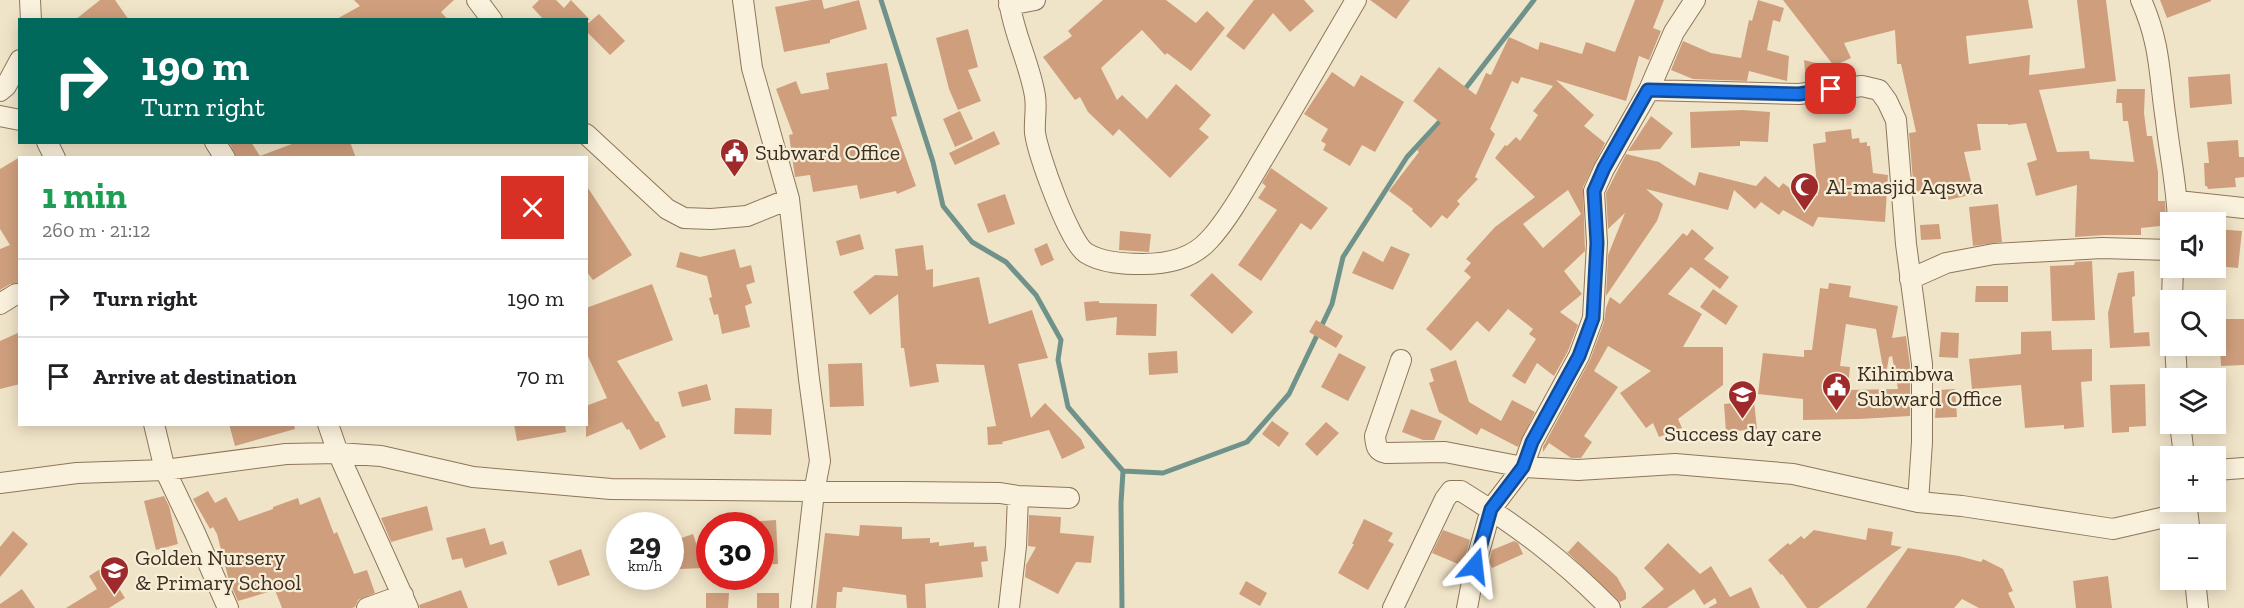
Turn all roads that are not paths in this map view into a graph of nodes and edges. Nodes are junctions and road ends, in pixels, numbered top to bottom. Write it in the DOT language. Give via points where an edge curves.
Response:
graph roads {
  1 [pos="30,0"];
  2 [pos="477,0"];
  3 [pos="743,0"];
  4 [pos="1035,0"];
  5 [pos="1356,0"];
  6 [pos="1695,0"];
  7 [pos="2141,0"];
  8 [pos="1009,3"];
  9 [pos="31,18"];
  10 [pos="490,18"];
  11 [pos="18,64"];
  12 [pos="1648,90"];
  13 [pos="0,91"];
  14 [pos="0,116"];
  15 [pos="18,120"];
  16 [pos="588,136"];
  17 [pos="789,199"];
  18 [pos="2178,201"];
  19 [pos="2244,208"];
  20 [pos="2178,212"];
  21 [pos="2160,250"];
  22 [pos="1910,279"];
  23 [pos="1401,360"];
  24 [pos="154,426"];
  25 [pos="329,426"];
  26 [pos="338,453"];
  27 [pos="1523,467"];
  28 [pos="2244,468"];
  29 [pos="2226,469"];
  30 [pos="165,470"];
  31 [pos="0,483"];
  32 [pos="814,492"];
  33 [pos="1018,496"];
  34 [pos="1069,498"];
  35 [pos="1918,502"];
  36 [pos="1491,509"];
  37 [pos="2167,512"];
  38 [pos="2196,590"];
  39 [pos="405,601"];
  40 [pos="228,608"];
  41 [pos="367,608"];
  42 [pos="801,608"];
  43 [pos="1009,608"];
  44 [pos="1393,608"];
  45 [pos="1467,608"];
  46 [pos="1610,608"];
  47 [pos="2198,608"];
  1 -- 9 [label="street"];
  2 -- 10 [label="street"];
  3 -- 17 [label="street" via="752,68"];
  4 -- 8 [label="street"];
  5 -- 8 [label="street" via="1209,241 1175,262 1155,264 1108,261 1085,252 1077,244 1041,161 1035,131 1035,97"];
  6 -- 12 [label="street" via="1674,32"];
  7 -- 18 [label="street" via="2157,40"];
  11 -- 13 [label="street"];
  12 -- 22 [label="street" via="1799,94 1862,86 1880,90 1896,120"];
  12 -- 27 [label="street" via="1594,191 1597,243 1593,318 1579,356 1532,442"];
  14 -- 15 [label="street"];
  16 -- 17 [label="street" via="667,209 684,218 747,216"];
  17 -- 32 [label="street" via="820,461"];
  18 -- 19 [label="street"];
  18 -- 20 [label="street"];
  21 -- 22 [label="street" via="2102,248 1994,254 1946,263"];
  22 -- 35 [label="street" via="1922,363"];
  23 -- 27 [label="street" via="1375,436 1380,452 1445,452"];
  24 -- 30 [label="street"];
  25 -- 26 [label="street"];
  26 -- 30 [label="street" via="286,454"];
  26 -- 32 [label="street" via="381,456 473,477 565,486"];
  26 -- 39 [label="street"];
  27 -- 35 [label="street" via="1578,470 1675,464 1793,474"];
  27 -- 36 [label="street"];
  28 -- 29 [label="street"];
  30 -- 31 [label="street" via="77,473"];
  30 -- 40 [label="street"];
  32 -- 33 [label="street"];
  32 -- 42 [label="street"];
  33 -- 34 [label="street"];
  33 -- 43 [label="street"];
  35 -- 37 [label="street" via="2113,529"];
  36 -- 44 [label="street" via="1461,490 1451,491"];
  36 -- 45 [label="street"];
  36 -- 46 [label="street" via="1563,562"];
  38 -- 47 [label="street"];
  39 -- 41 [label="street"];
}
